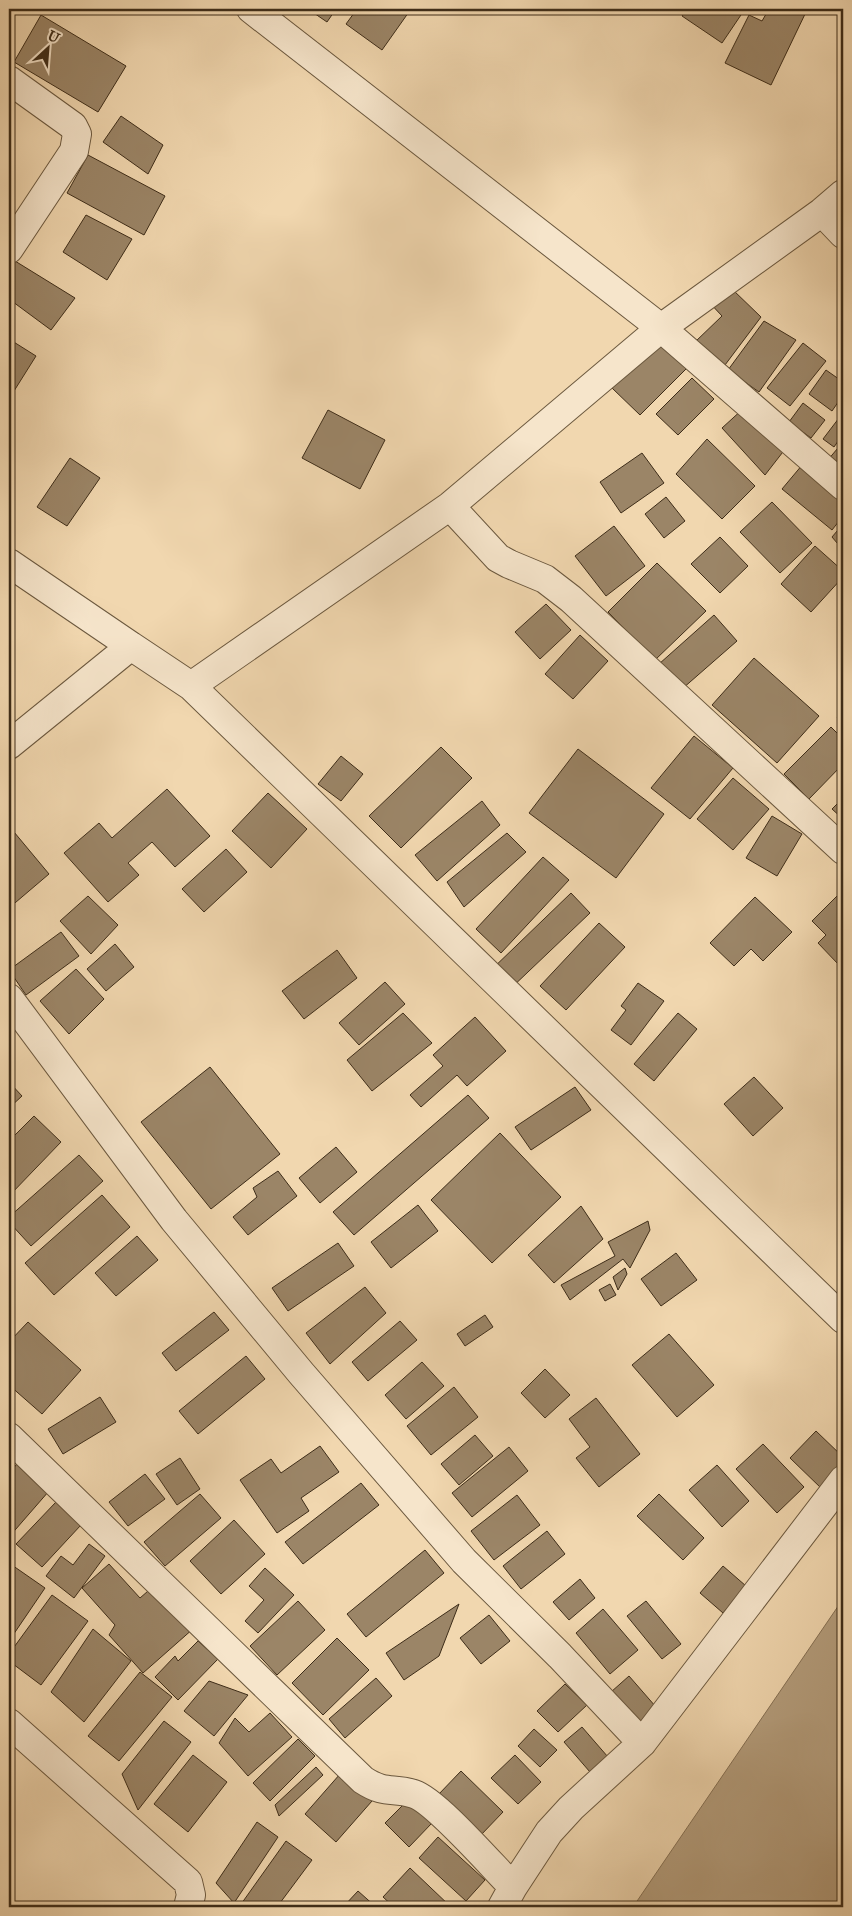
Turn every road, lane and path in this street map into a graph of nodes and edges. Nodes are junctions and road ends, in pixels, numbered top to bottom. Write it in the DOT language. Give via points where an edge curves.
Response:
graph roads {
  1 [pos="251,9"];
  2 [pos="9,80"];
  3 [pos="843,194"];
  4 [pos="822,212"];
  5 [pos="843,234"];
  6 [pos="9,249"];
  7 [pos="661,328"];
  8 [pos="843,486"];
  9 [pos="450,506"];
  10 [pos="9,563"];
  11 [pos="131,646"];
  12 [pos="191,686"];
  13 [pos="9,745"];
  14 [pos="843,850"];
  15 [pos="9,998"];
  16 [pos="843,1319"];
  17 [pos="9,1437"];
  18 [pos="843,1480"];
  19 [pos="9,1723"];
  20 [pos="642,1743"];
  21 [pos="508,1897"];
  22 [pos="188,1907"];
  1 -- 7 [label="street"];
  2 -- 6 [label="street" via="73,126 77,134 74,151"];
  3 -- 4 [label="street"];
  4 -- 5 [label="street"];
  4 -- 7 [label="street"];
  7 -- 8 [label="street"];
  7 -- 9 [label="street"];
  9 -- 12 [label="street"];
  9 -- 14 [label="street" via="498,558 545,579 571,599"];
  10 -- 11 [label="street"];
  11 -- 12 [label="street"];
  11 -- 13 [label="street"];
  12 -- 16 [label="street"];
  15 -- 20 [label="street" via="174,1220 300,1373 464,1561"];
  17 -- 21 [label="street" via="363,1780 377,1789 414,1794 436,1809"];
  18 -- 20 [label="street"];
  19 -- 22 [label="street" via="188,1882 191,1895"];
  20 -- 21 [label="street" via="570,1808 549,1832"];
}
